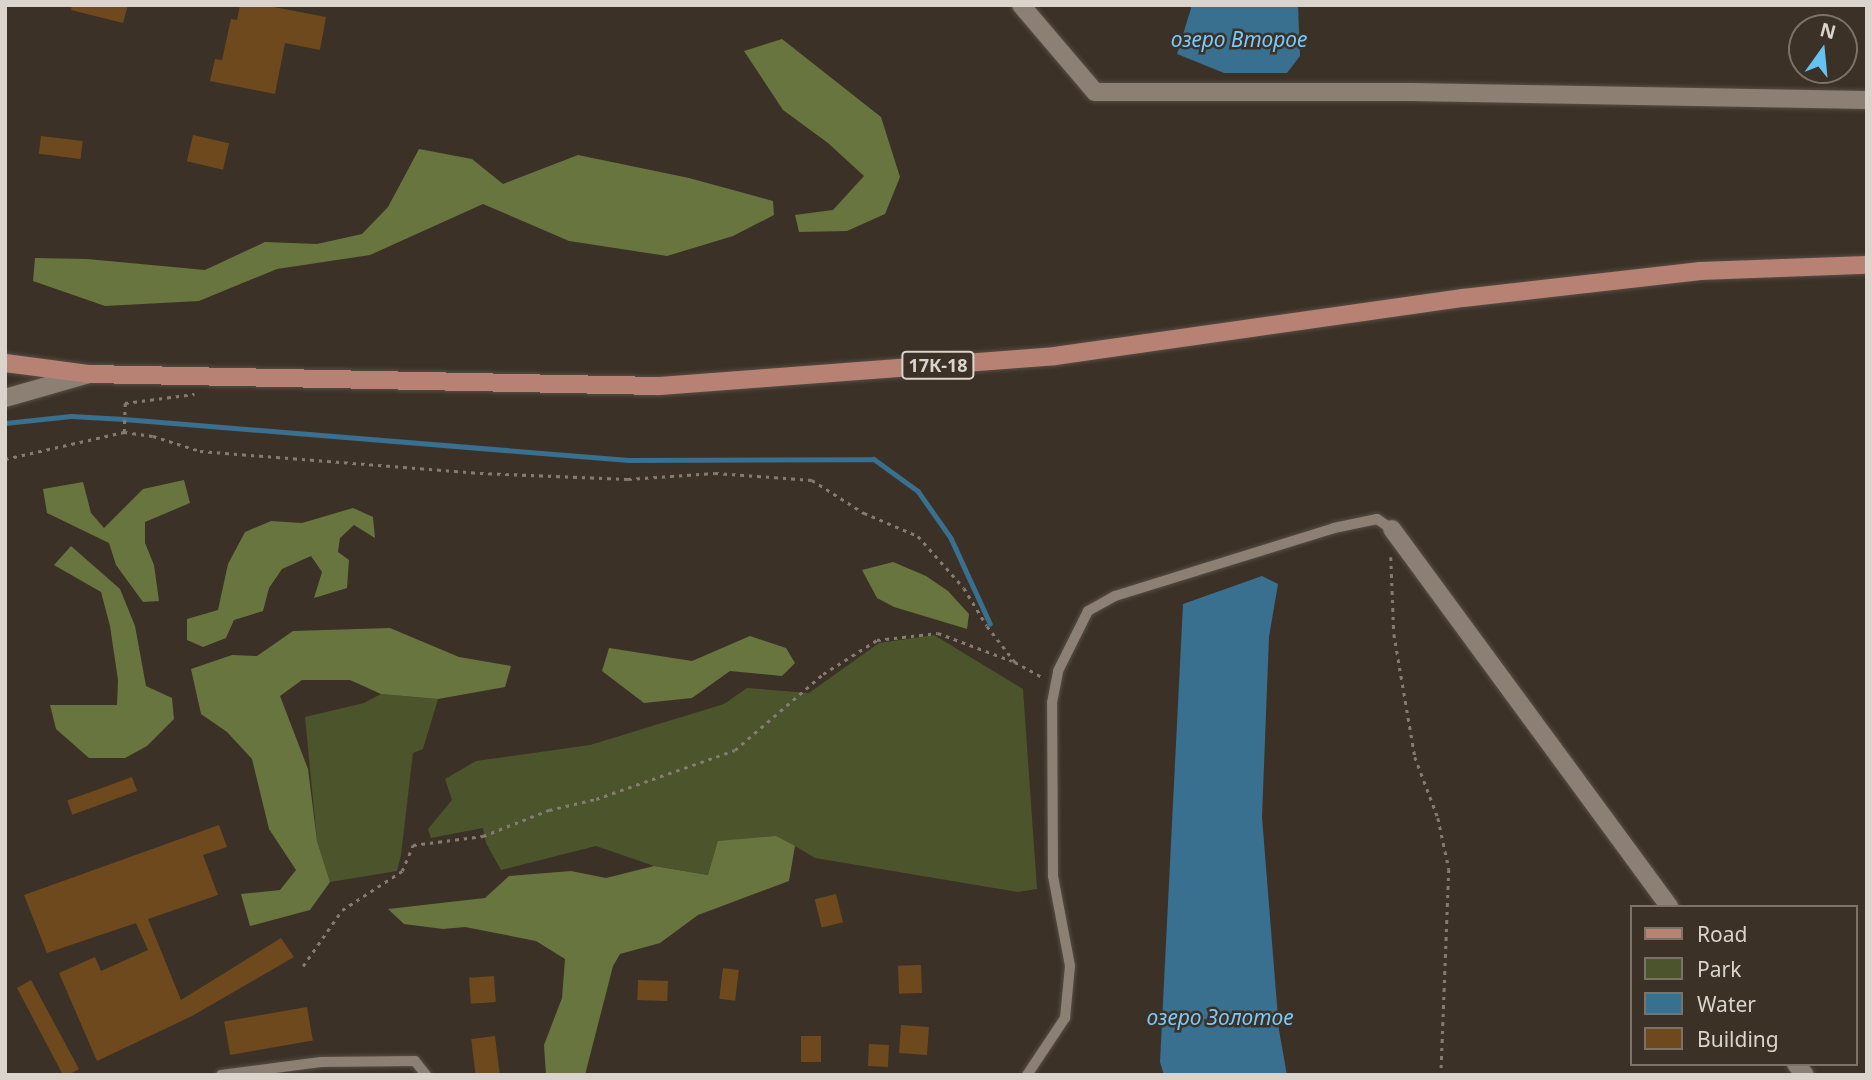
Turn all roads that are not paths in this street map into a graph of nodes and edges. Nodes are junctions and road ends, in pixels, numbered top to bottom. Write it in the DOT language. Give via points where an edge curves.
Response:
graph roads {
  1 [pos="1021,5"];
  2 [pos="1867,100"];
  3 [pos="1867,265"];
  4 [pos="5,363"];
  5 [pos="90,374"];
  6 [pos="5,398"];
  7 [pos="1392,529"];
  8 [pos="1669,905"];
  9 [pos="222,1075"];
  10 [pos="426,1075"];
  11 [pos="1027,1075"];
  1 -- 2 [label="street" via="1095,92"];
  3 -- 5 [label="main road, 17К-18" via="1700,271 1463,298 1055,356 659,386"];
  4 -- 5 [label="main road, 17К-18"];
  5 -- 6 [label="street"];
  7 -- 8 [label="street"];
  7 -- 11 [label="lane" via="1377,519 1334,528 1115,596 1088,611 1070,642 1052,703 1053,876 1070,966 1065,1018"];
  9 -- 10 [label="lane" via="321,1062 415,1061"];
}
